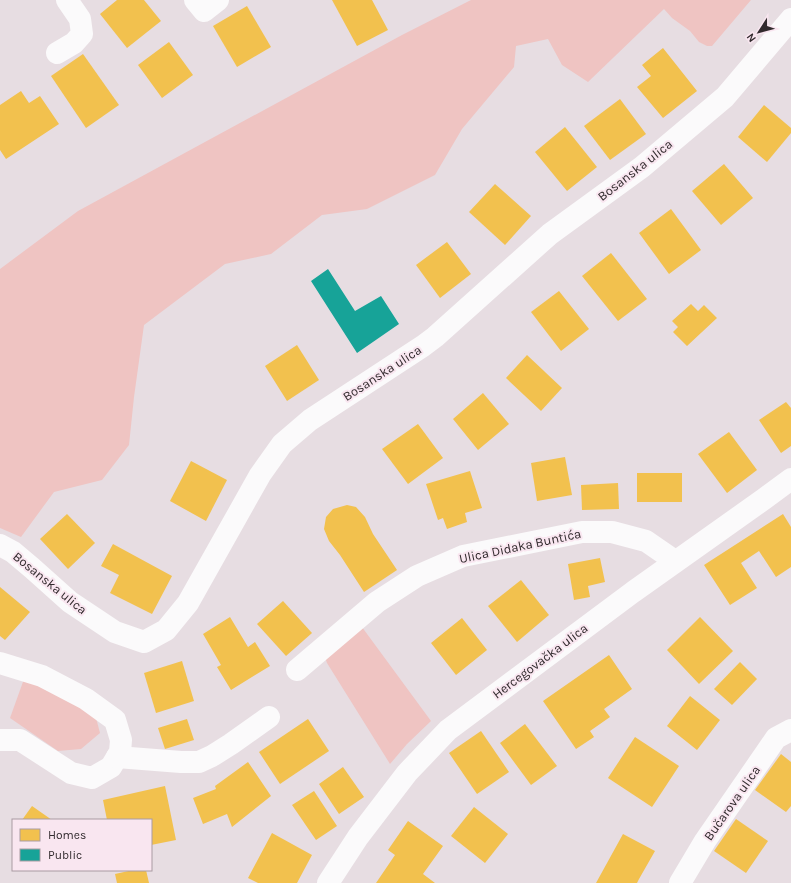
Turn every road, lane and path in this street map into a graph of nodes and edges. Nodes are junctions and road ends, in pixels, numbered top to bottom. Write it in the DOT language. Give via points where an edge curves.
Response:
graph roads {
  1 [pos="67,0"];
  2 [pos="195,0"];
  3 [pos="218,0"];
  4 [pos="791,19"];
  5 [pos="57,54"];
  6 [pos="791,479"];
  7 [pos="0,545"];
  8 [pos="675,561"];
  9 [pos="0,663"];
  10 [pos="297,670"];
  11 [pos="269,717"];
  12 [pos="791,730"];
  13 [pos="0,740"];
  14 [pos="117,757"];
  15 [pos="328,883"];
  16 [pos="680,883"];
  1 -- 5 [label="street" via="80,19 82,34"];
  2 -- 3 [label="street" via="204,11"];
  4 -- 7 [label="street, Bosanska ulica" via="725,97 648,162 550,234 435,337 310,420 282,444 260,475 188,603 166,630 144,642 116,632 70,602 13,552"];
  6 -- 8 [label="street, Hercegovačka ulica"];
  8 -- 10 [label="street, Ulica Didaka Buntića" via="646,541 612,532 582,532 463,556 417,576 377,602"];
  8 -- 15 [label="street, Hercegovačka ulica" via="448,730 407,772 358,837"];
  9 -- 14 [label="street" via="42,676 86,699 115,720 121,740"];
  11 -- 14 [label="street" via="231,744 199,762"];
  12 -- 16 [label="street, Bučarova ulica" via="776,738"];
  13 -- 14 [label="street" via="20,740 71,773 92,778 111,767"];
}
